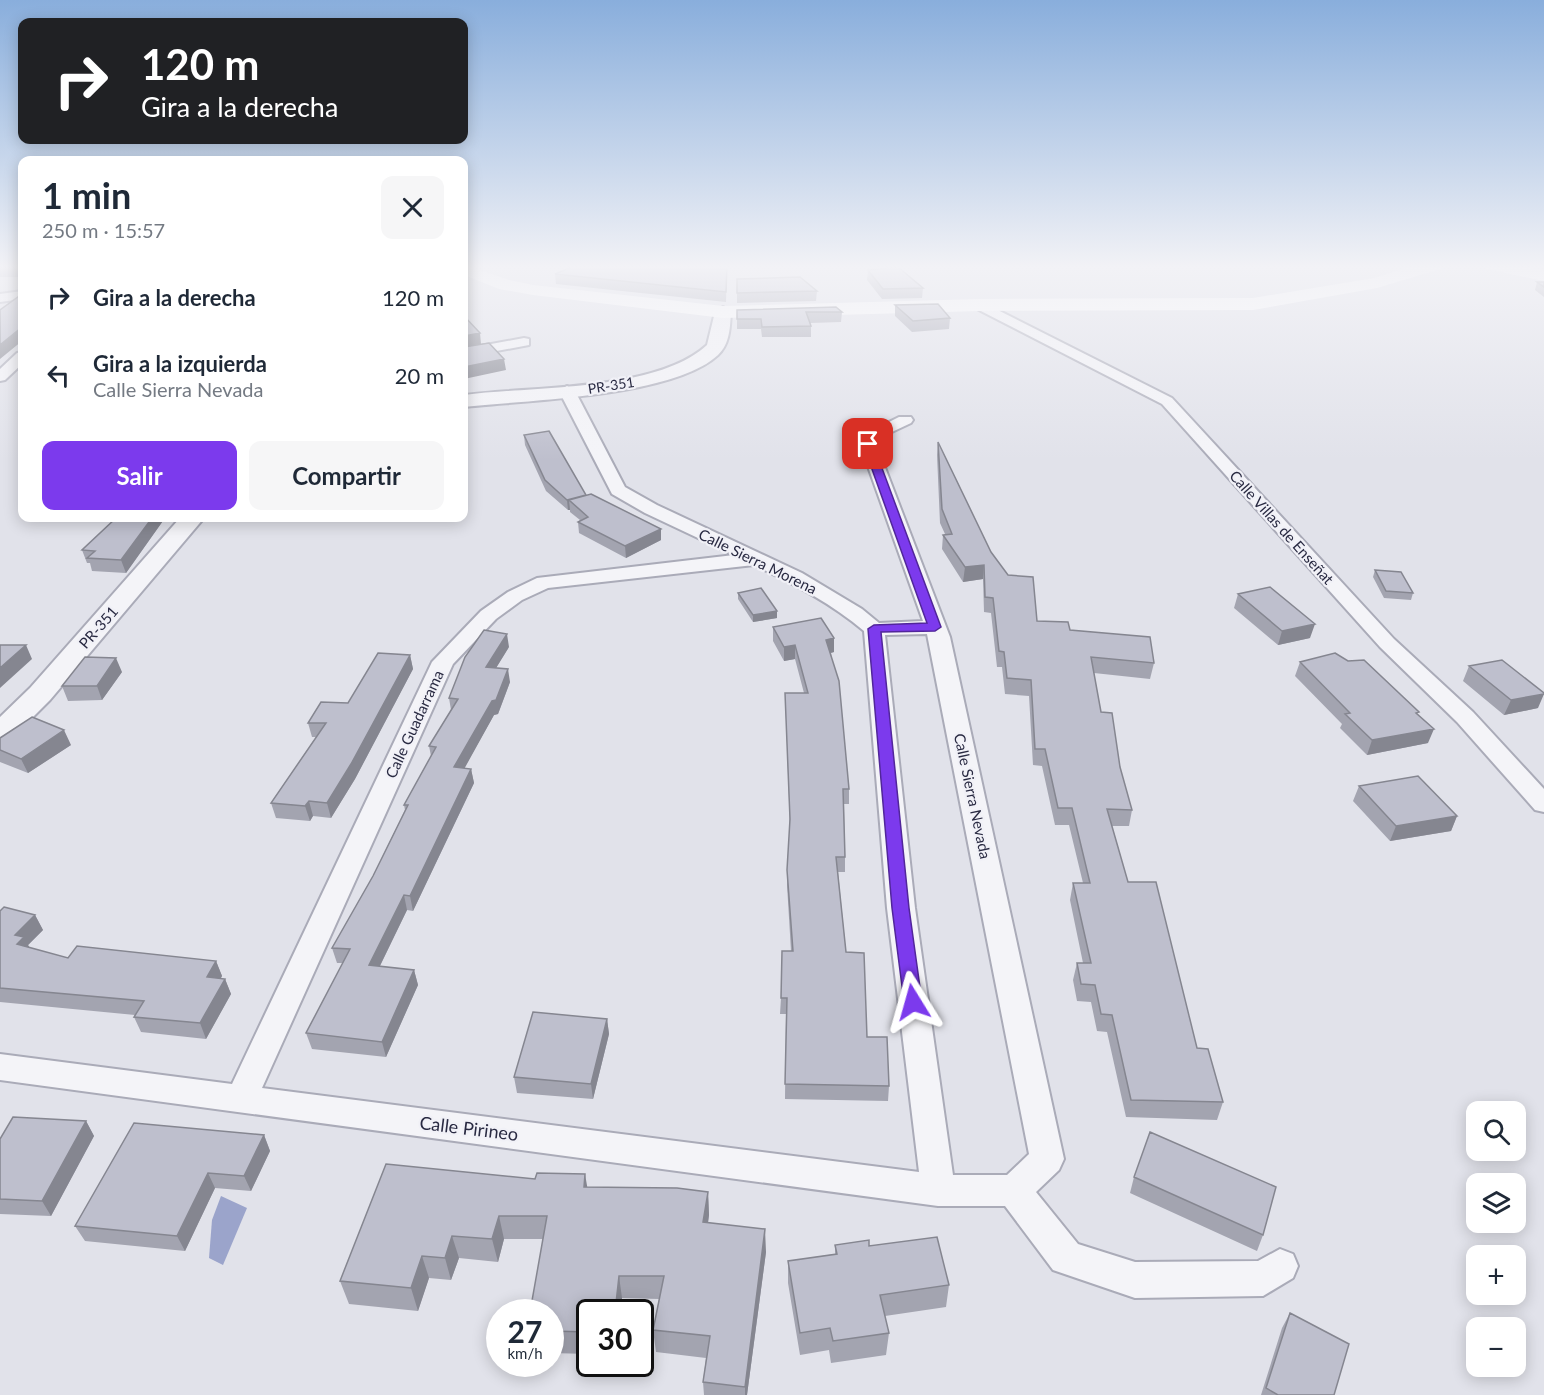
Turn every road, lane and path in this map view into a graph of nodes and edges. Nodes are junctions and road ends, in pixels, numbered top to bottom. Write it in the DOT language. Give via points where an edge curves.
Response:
graph roads {
  1 [pos="721,330"];
  2 [pos="1029,330"];
  3 [pos="524,342"];
  4 [pos="468,352"];
  5 [pos="18,360"];
  6 [pos="0,376"];
  7 [pos="567,391"];
  8 [pos="468,401"];
  9 [pos="905,420"];
  10 [pos="189,522"];
  11 [pos="754,559"];
  12 [pos="935,627"];
  13 [pos="874,629"];
  14 [pos="0,733"];
  15 [pos="1544,804"];
  16 [pos="0,1067"];
  17 [pos="241,1098"];
  18 [pos="938,1190"];
  19 [pos="1014,1191"];
  20 [pos="1280,1266"];
  1 -- 7 [label="street, PR-351 / PR-351" via="715,349 693,363 659,376"];
  2 -- 15 [label="street, Calle Villas de Enseñat" via="1167,401 1387,643 1465,717"];
  3 -- 4 [label="street"];
  5 -- 6 [label="street"];
  7 -- 8 [label="street, PR-351 / PR-351"];
  7 -- 11 [label="street, Calle Sierra Morena" via="618,490"];
  9 -- 12 [label="street, Calle Sierra Nevada" via="869,436 868,444"];
  10 -- 14 [label="street, PR-351 / PR-351" via="40,694"];
  11 -- 13 [label="street, Calle Sierra Morena" via="795,577"];
  11 -- 17 [label="street, Calle Guadarrama" via="543,582 523,589 455,647 443,662"];
  12 -- 13 [label="street"];
  12 -- 19 [label="street, Calle Sierra Nevada" via="1047,1159"];
  13 -- 18 [label="street" via="901,908"];
  16 -- 17 [label="street, Calle Pirineo"];
  17 -- 18 [label="street, Calle Pirineo"];
  18 -- 19 [label="street, Calle Pirineo"];
  19 -- 20 [label="street" via="1066,1258 1135,1280 1263,1278"];
}
